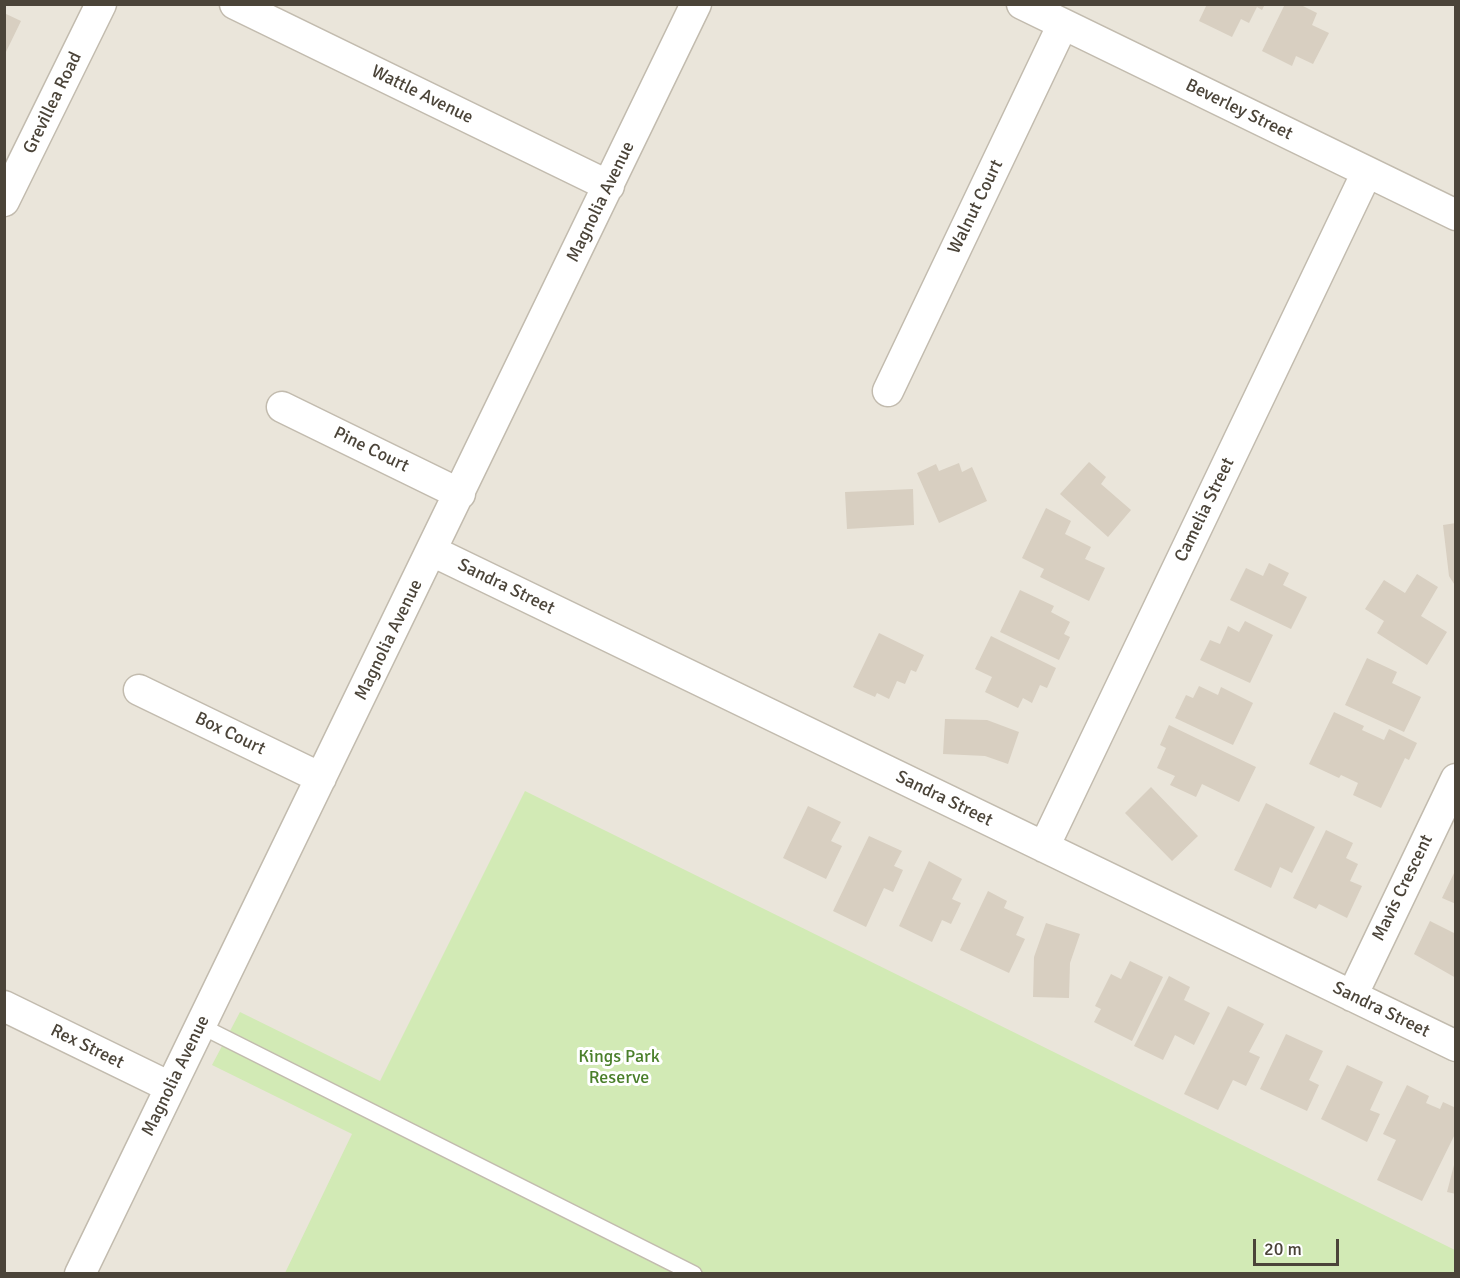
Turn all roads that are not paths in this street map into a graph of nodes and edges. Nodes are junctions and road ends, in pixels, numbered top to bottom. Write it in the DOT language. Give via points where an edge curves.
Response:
graph roads {
  1 [pos="101,4"];
  2 [pos="235,4"];
  3 [pos="696,4"];
  4 [pos="1022,4"];
  5 [pos="1063,24"];
  6 [pos="1367,172"];
  7 [pos="609,186"];
  8 [pos="4,201"];
  9 [pos="1455,215"];
  10 [pos="888,391"];
  11 [pos="282,406"];
  12 [pos="460,494"];
  13 [pos="432,551"];
  14 [pos="139,690"];
  15 [pos="321,778"];
  16 [pos="1455,779"];
  17 [pos="1044,847"];
  18 [pos="1352,996"];
  19 [pos="4,1006"];
  20 [pos="201,1026"];
  21 [pos="1455,1046"];
  22 [pos="170,1087"];
  23 [pos="80,1274"];
  24 [pos="694,1274"];
  1 -- 8 [label="street, Grevillea Road"];
  2 -- 7 [label="street, Wattle Avenue"];
  3 -- 7 [label="street, Magnolia Avenue"];
  4 -- 5 [label="street, Beverley Street"];
  5 -- 6 [label="street, Beverley Street"];
  5 -- 10 [label="street, Walnut Court"];
  6 -- 9 [label="street, Beverley Street"];
  6 -- 17 [label="street, Camelia Street"];
  7 -- 12 [label="street, Magnolia Avenue"];
  11 -- 12 [label="street, Pine Court"];
  12 -- 13 [label="street, Magnolia Avenue"];
  13 -- 15 [label="street, Magnolia Avenue"];
  13 -- 17 [label="street, Sandra Street"];
  14 -- 15 [label="street, Box Court"];
  15 -- 20 [label="street, Magnolia Avenue"];
  16 -- 18 [label="street, Mavis Crescent"];
  17 -- 18 [label="street, Sandra Street"];
  18 -- 21 [label="street, Sandra Street"];
  19 -- 22 [label="street, Rex Street"];
  20 -- 22 [label="street, Magnolia Avenue"];
  20 -- 24 [label="lane"];
  22 -- 23 [label="street, Magnolia Avenue"];
}
